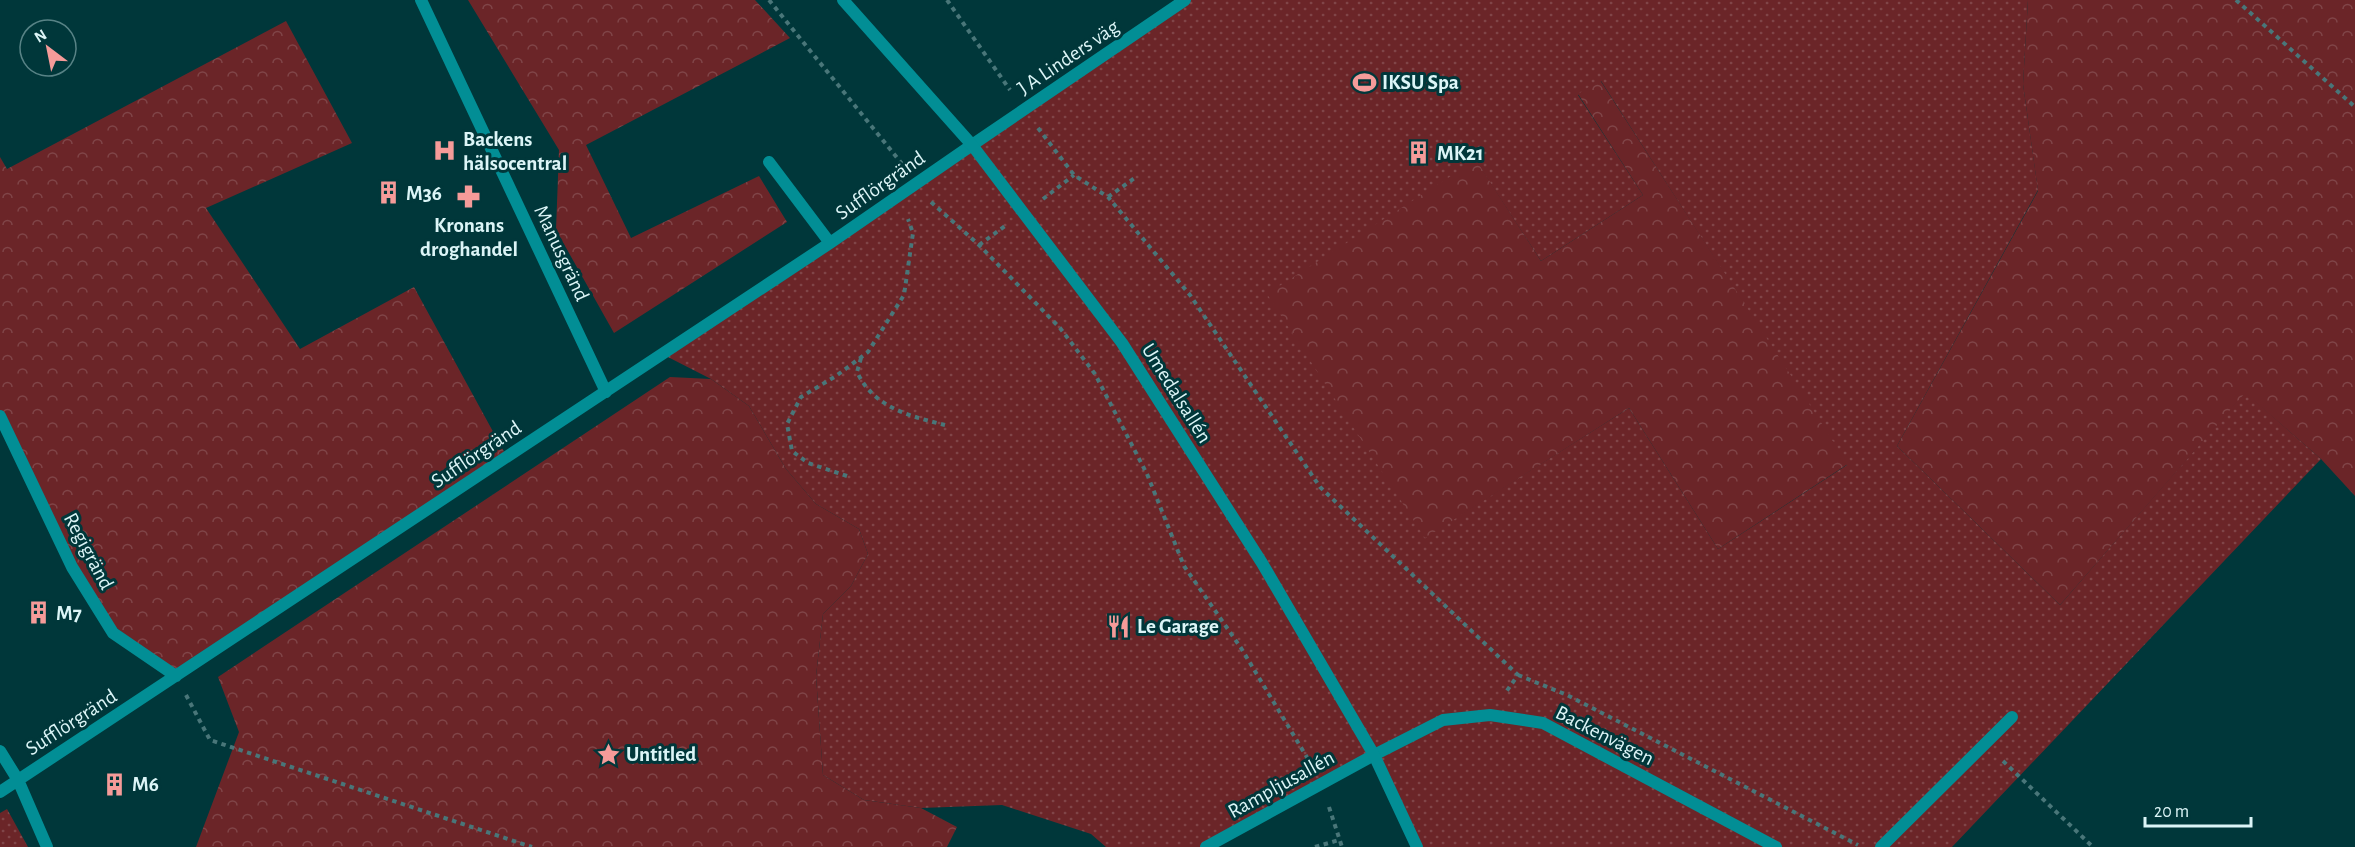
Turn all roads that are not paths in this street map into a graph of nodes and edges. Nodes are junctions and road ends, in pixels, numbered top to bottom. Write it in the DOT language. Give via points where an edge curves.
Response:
graph roads {
  1 [pos="421,0"];
  2 [pos="843,0"];
  3 [pos="1185,0"];
  4 [pos="972,146"];
  5 [pos="769,162"];
  6 [pos="830,243"];
  7 [pos="606,392"];
  8 [pos="0,416"];
  9 [pos="176,676"];
  10 [pos="2012,717"];
  11 [pos="0,750"];
  12 [pos="1374,755"];
  13 [pos="18,780"];
  14 [pos="0,792"];
  15 [pos="47,847"];
  16 [pos="1206,847"];
  17 [pos="1417,847"];
  18 [pos="1776,847"];
  19 [pos="1881,847"];
  1 -- 7 [label="street, Manusgränd"];
  2 -- 4 [label="street, Umedalsallén"];
  3 -- 4 [label="street, J A Linders väg"];
  4 -- 6 [label="street, Sufflörgränd"];
  4 -- 12 [label="street, Umedalsallén" via="1122,343 1262,563"];
  5 -- 6 [label="street"];
  6 -- 7 [label="street, Sufflörgränd"];
  7 -- 9 [label="street, Sufflörgränd"];
  8 -- 9 [label="street, Regigränd" via="72,567 113,633"];
  9 -- 13 [label="street, Sufflörgränd"];
  10 -- 19 [label="street"];
  11 -- 13 [label="street"];
  12 -- 16 [label="street, Rampljusallén"];
  12 -- 17 [label="street, Umedalsallén"];
  12 -- 18 [label="street, Backenvägen" via="1443,720 1490,715 1543,723"];
  13 -- 14 [label="street, Sufflörgränd"];
  13 -- 15 [label="street"];
}
